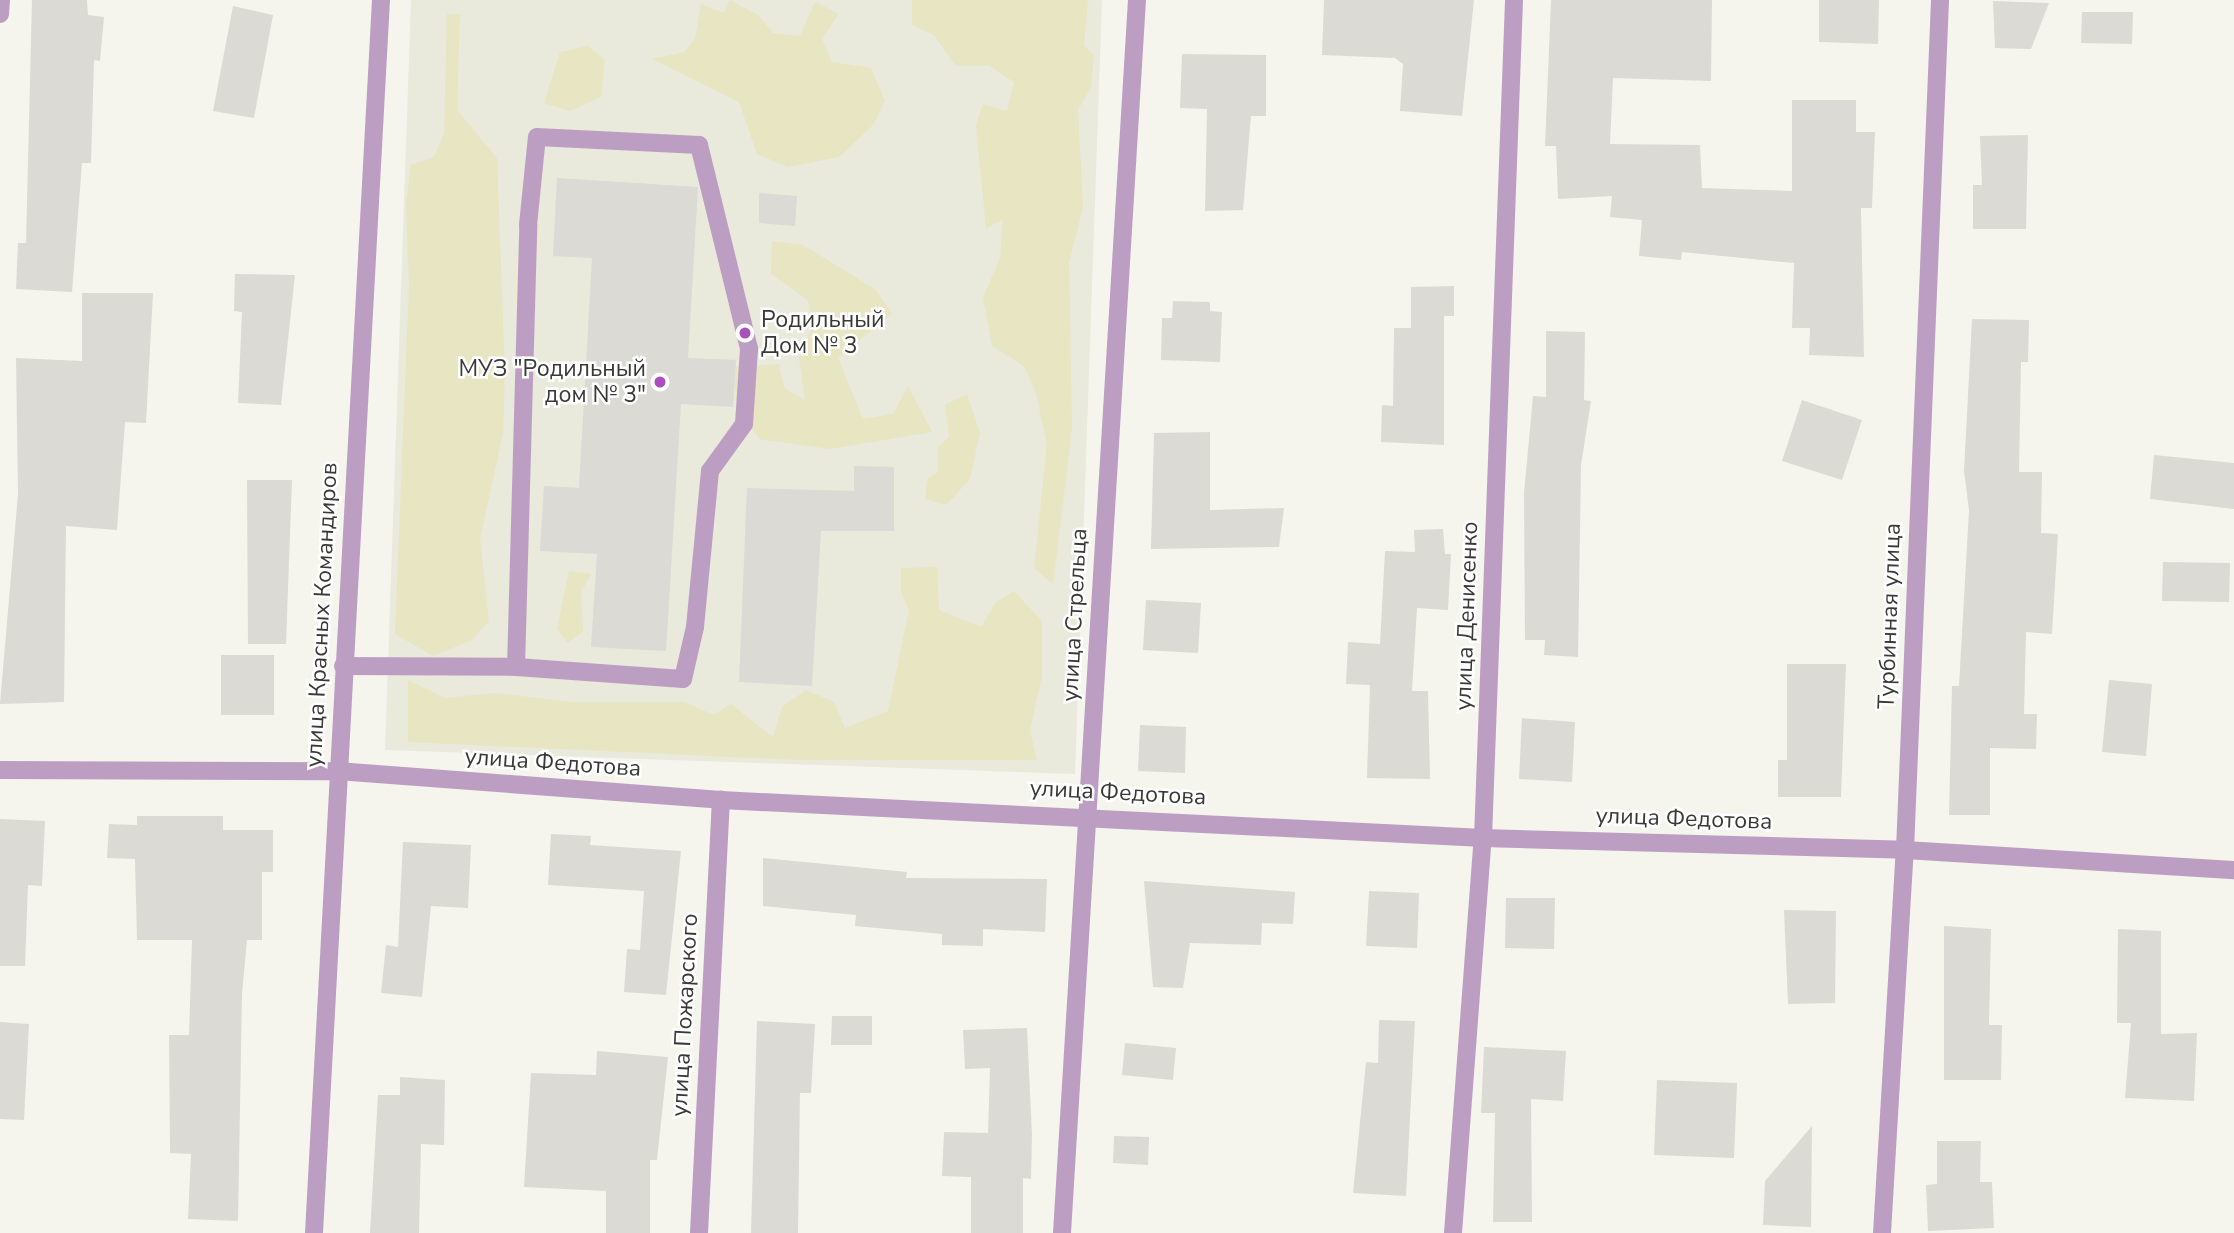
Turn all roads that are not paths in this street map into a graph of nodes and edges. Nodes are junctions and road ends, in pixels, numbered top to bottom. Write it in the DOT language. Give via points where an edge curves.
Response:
graph roads {
  1 [pos="1,0"];
  2 [pos="381,0"];
  3 [pos="1137,0"];
  4 [pos="1514,0"];
  5 [pos="1940,0"];
  6 [pos="0,14"];
  7 [pos="343,666"];
  8 [pos="516,667"];
  9 [pos="0,770"];
  10 [pos="337,771"];
  11 [pos="721,800"];
  12 [pos="1088,815"];
  13 [pos="1483,838"];
  14 [pos="1905,849"];
  15 [pos="2234,870"];
  16 [pos="314,1233"];
  17 [pos="699,1233"];
  18 [pos="1062,1233"];
  19 [pos="1453,1233"];
  20 [pos="1882,1233"];
  1 -- 6 [label="street"];
  2 -- 7 [label="street, улица Красных Командиров"];
  3 -- 12 [label="street, улица Стрельца"];
  4 -- 13 [label="street, улица Денисенко"];
  5 -- 14 [label="street, Турбинная улица"];
  7 -- 8 [label="street"];
  7 -- 10 [label="street, улица Красных Командиров"];
  8 -- 8 [label="street" via="528,225 537,136 699,145 749,349 744,424 710,471 695,627 683,679"];
  9 -- 10 [label="street, улица Федотова"];
  10 -- 11 [label="street, улица Федотова"];
  10 -- 16 [label="street, улица Красных Командиров"];
  11 -- 12 [label="street, улица Федотова"];
  11 -- 17 [label="street, улица Пожарского"];
  12 -- 13 [label="street, улица Федотова"];
  12 -- 18 [label="street, улица Стрельца"];
  13 -- 14 [label="street, улица Федотова"];
  13 -- 19 [label="street, улица Денисенко"];
  14 -- 15 [label="street, улица Федотова"];
  14 -- 20 [label="street, Турбинная улица"];
}
